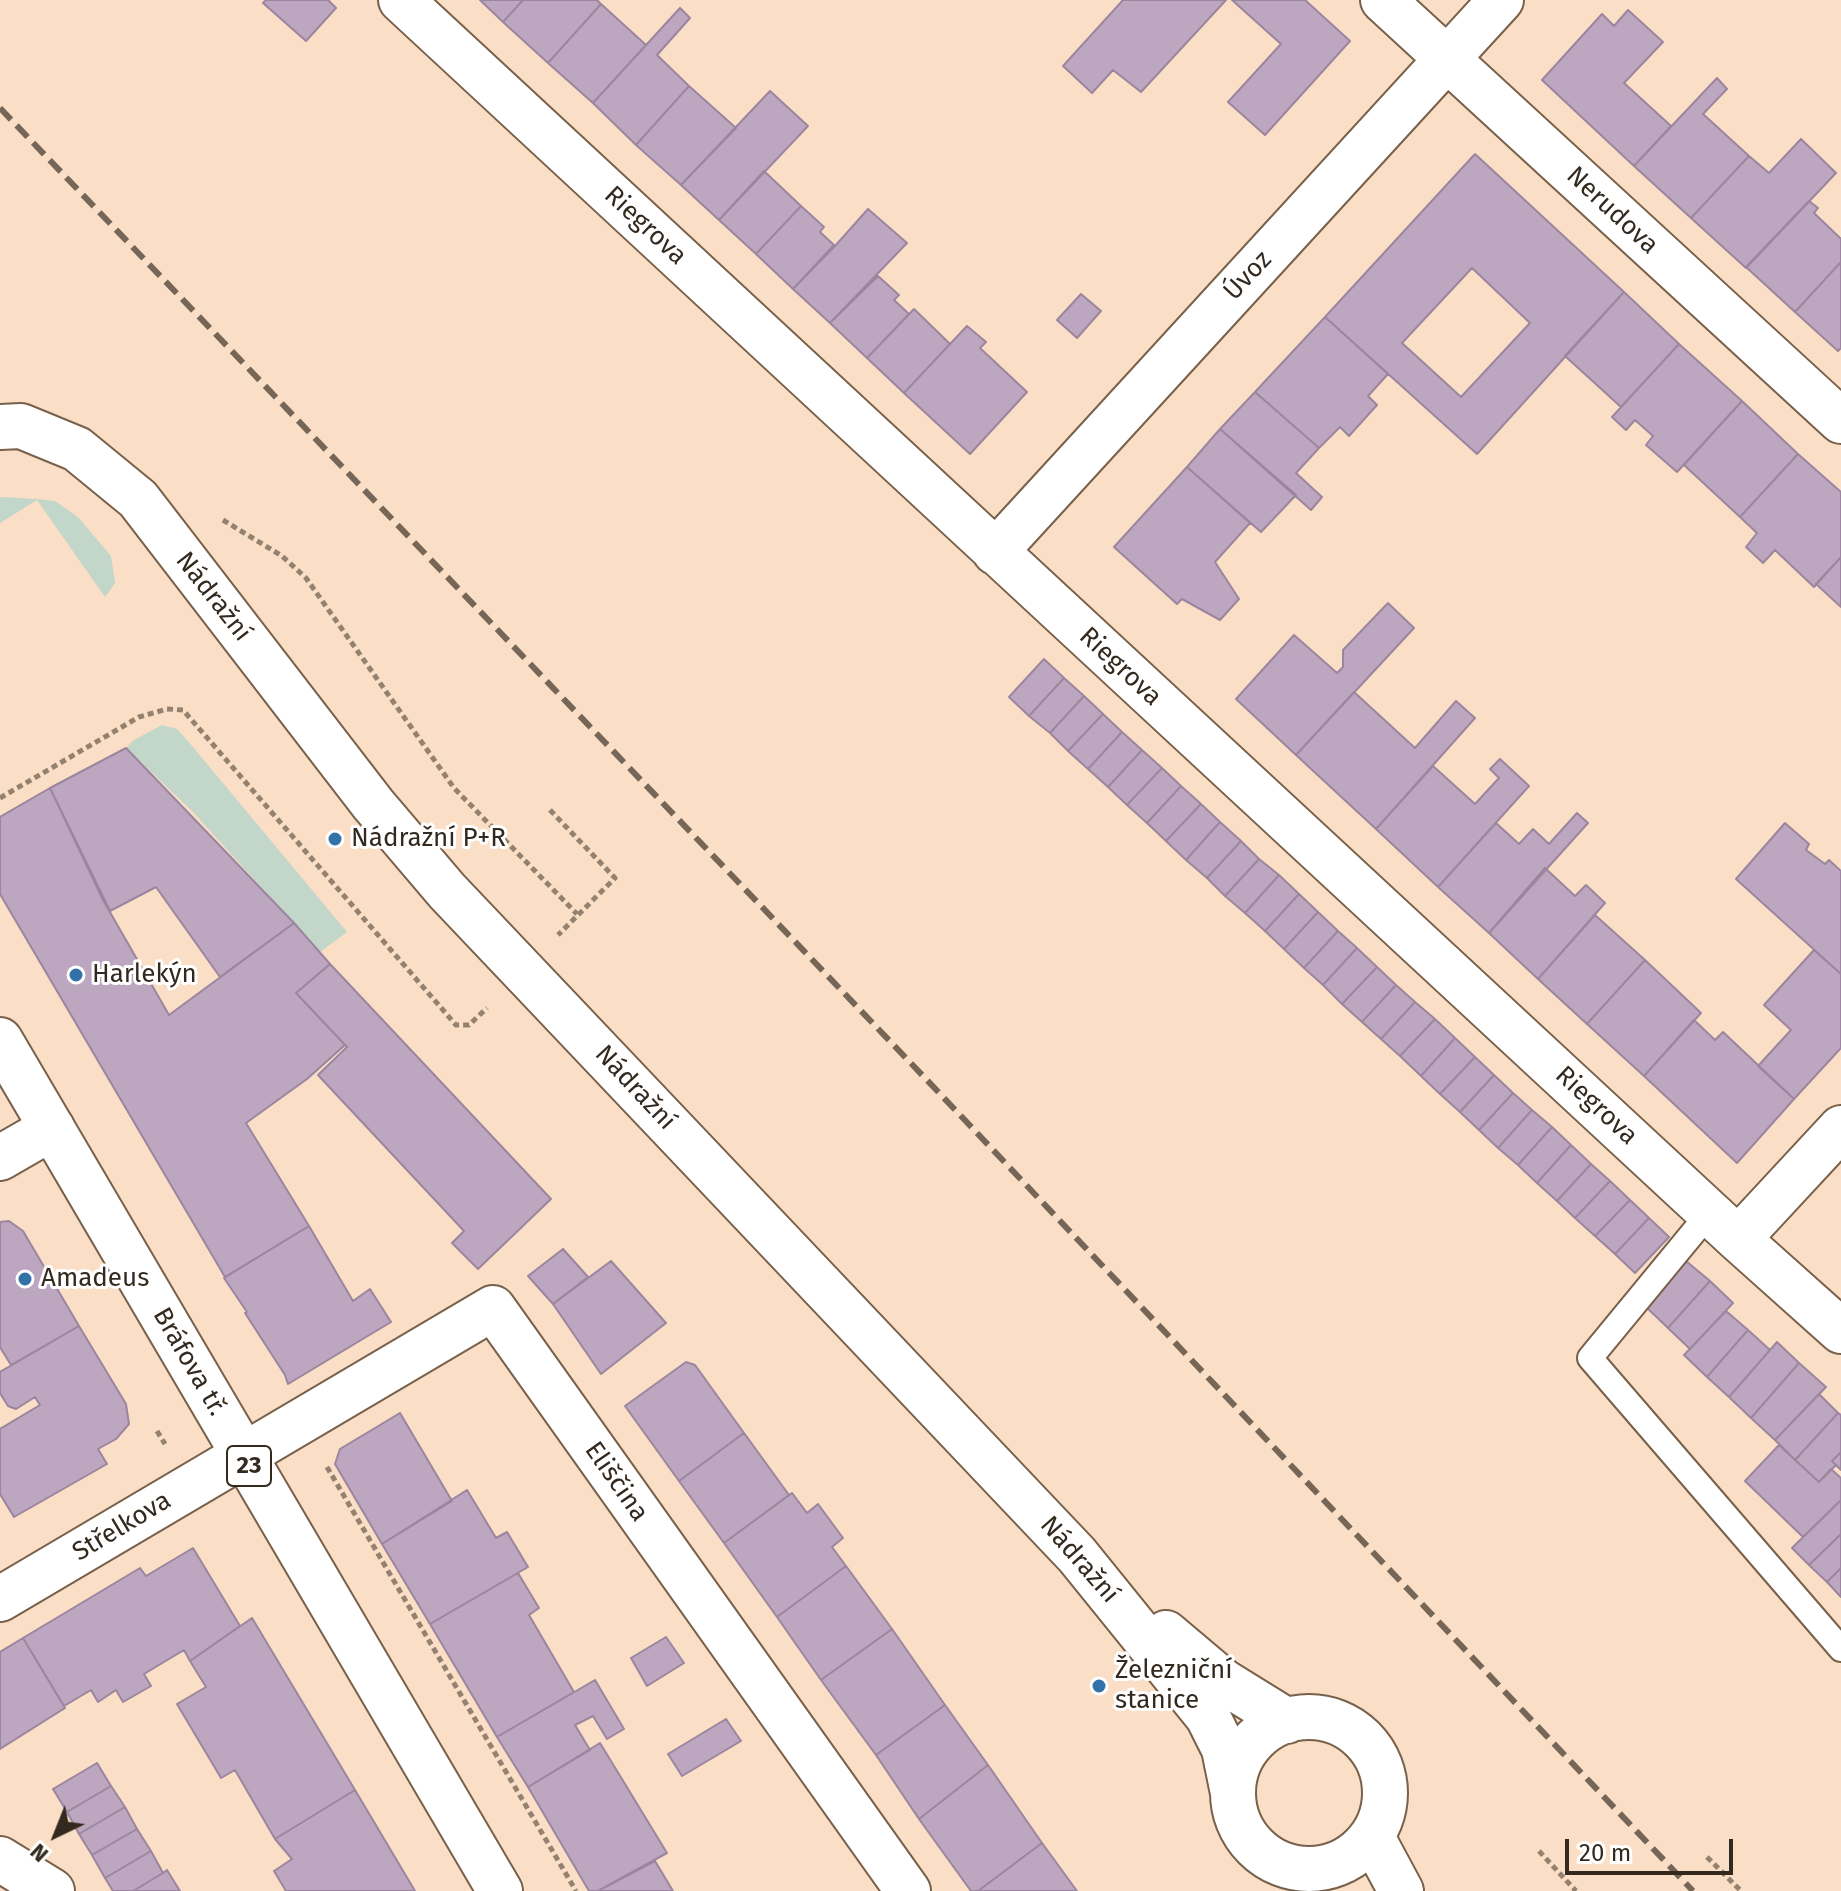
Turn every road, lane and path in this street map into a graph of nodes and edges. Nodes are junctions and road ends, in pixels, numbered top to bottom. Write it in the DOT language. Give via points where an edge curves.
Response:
graph roads {
  1 [pos="401,0"];
  2 [pos="1383,0"];
  3 [pos="1501,0"];
  4 [pos="1447,60"];
  5 [pos="1841,421"];
  6 [pos="0,427"];
  7 [pos="220,518"];
  8 [pos="995,552"];
  9 [pos="0,798"];
  10 [pos="550,810"];
  11 [pos="525,972"];
  12 [pos="0,1040"];
  13 [pos="52,1128"];
  14 [pos="1841,1128"];
  15 [pos="0,1158"];
  16 [pos="1724,1225"];
  17 [pos="1841,1331"];
  18 [pos="300,1421"];
  19 [pos="243,1455"];
  20 [pos="1077,1555"];
  21 [pos="0,1599"];
  22 [pos="1841,1649"];
  23 [pos="1287,1721"];
  24 [pos="1233,1793"];
  25 [pos="1372,1837"];
  26 [pos="1539,1851"];
  27 [pos="1707,1857"];
  28 [pos="0,1859"];
  29 [pos="1320,1880"];
  30 [pos="1740,1890"];
  31 [pos="52,1891"];
  32 [pos="500,1891"];
  33 [pos="576,1891"];
  34 [pos="908,1891"];
  35 [pos="1401,1891"];
  36 [pos="1576,1891"];
  1 -- 8 [label="street, Riegrova"];
  2 -- 4 [label="street, Nerudova"];
  3 -- 4 [label="street, Úvoz"];
  4 -- 5 [label="street, Nerudova"];
  4 -- 8 [label="street, Úvoz"];
  6 -- 11 [label="street, Nádražní" via="21,426 77,449 138,499 373,804"];
  7 -- 10 [label="path" via="282,556 306,578 454,788 577,914 615,878"];
  8 -- 16 [label="street, Riegrova"];
  9 -- 11 [label="path" via="139,717 183,710 456,1025 469,1025"];
  11 -- 20 [label="street, Nádražní"];
  12 -- 13 [label="street, Bráfova tř. / 23"];
  13 -- 15 [label="street"];
  13 -- 19 [label="street, Bráfova tř. / 23"];
  14 -- 16 [label="street"];
  16 -- 17 [label="street, Riegrova"];
  16 -- 22 [label="lane" via="1590,1358"];
  18 -- 19 [label="street, Eliščina"];
  18 -- 33 [label="path"];
  18 -- 34 [label="street, Eliščina" via="493,1308"];
  19 -- 21 [label="street, Střelkova"];
  19 -- 32 [label="street, Bráfova tř. / 23"];
  20 -- 23 [label="street" via="1224,1682"];
  20 -- 24 [label="street, Nádražní" via="1208,1717 1224,1749"];
  23 -- 24 [label="street" via="1250,1746 1240,1761"];
  23 -- 25 [label="street" via="1330,1721 1348,1728 1374,1752 1385,1786 1383,1812"];
  24 -- 29 [label="street, Nádražní" via="1247,1838 1272,1859"];
  25 -- 29 [label="street, Nádražní"];
  25 -- 35 [label="street"];
  26 -- 36 [label="path"];
  27 -- 30 [label="path"];
  28 -- 31 [label="street"];
}
